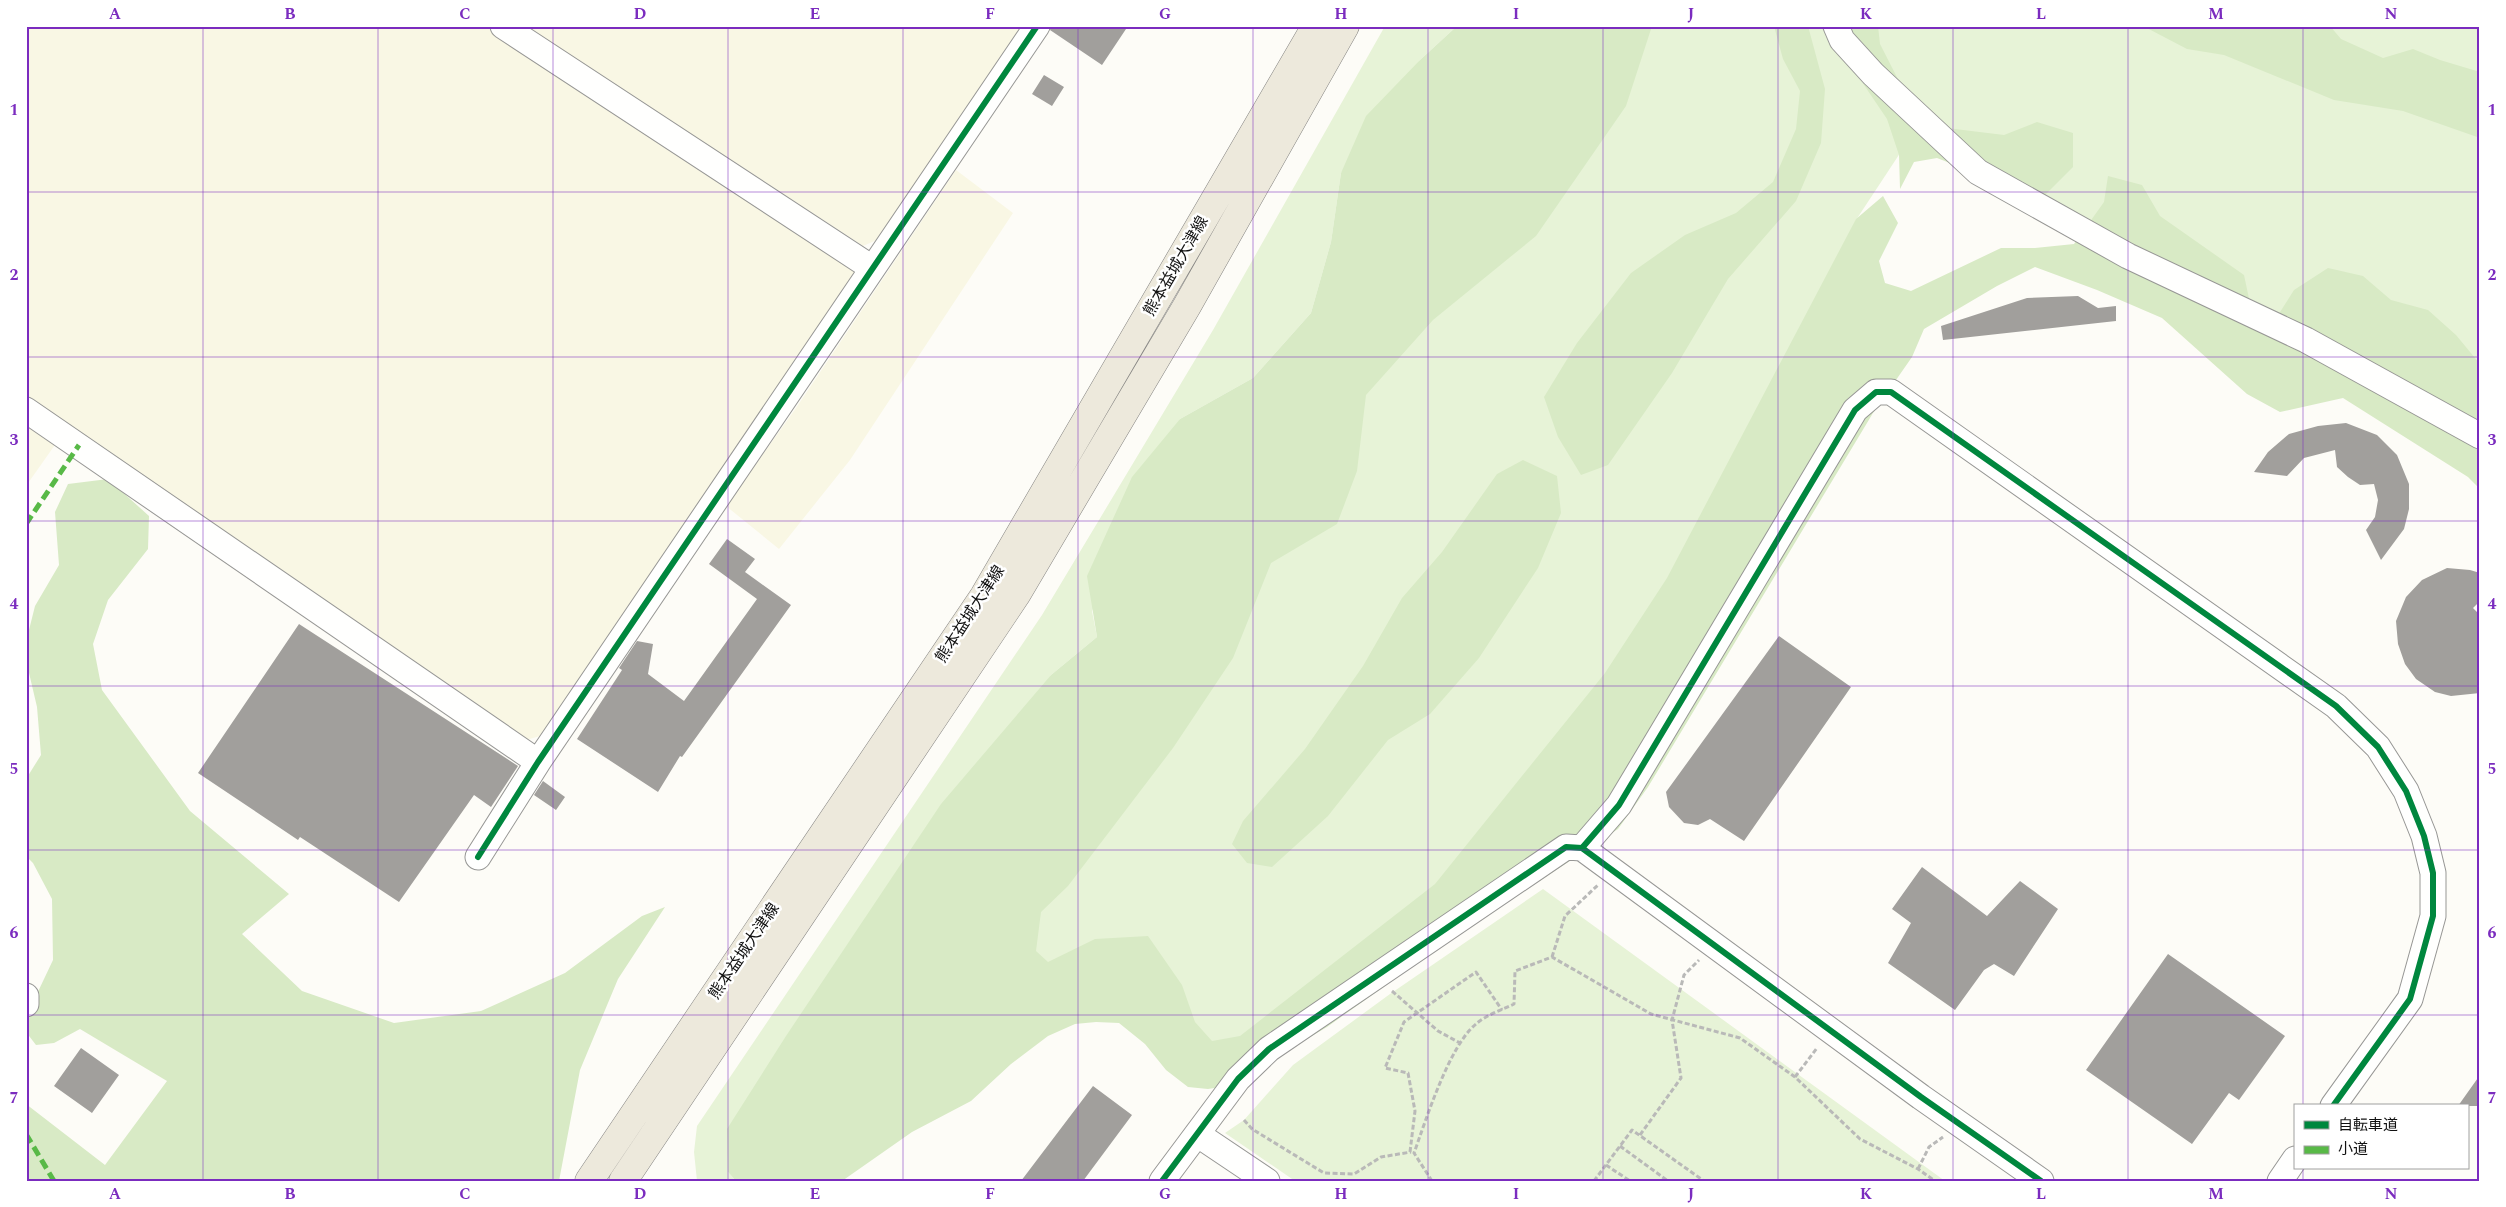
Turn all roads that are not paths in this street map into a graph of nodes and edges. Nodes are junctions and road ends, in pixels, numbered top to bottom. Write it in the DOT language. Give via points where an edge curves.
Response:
graph roads {
  1 [pos="503,26"];
  2 [pos="1037,26"];
  3 [pos="1316,26"];
  4 [pos="1345,26"];
  5 [pos="1836,26"];
  6 [pos="872,268"];
  7 [pos="26,410"];
  8 [pos="2480,436"];
  9 [pos="538,762"];
  10 [pos="1582,848"];
  11 [pos="478,856"];
  12 [pos="26,996"];
  13 [pos="26,1004"];
  14 [pos="2334,1104"];
  15 [pos="1197,1134"];
  16 [pos="2294,1161"];
  17 [pos="589,1181"];
  18 [pos="623,1181"];
  19 [pos="1162,1181"];
  20 [pos="1267,1181"];
  21 [pos="2041,1181"];
  22 [pos="2280,1181"];
  1 -- 6 [label="street"];
  2 -- 6 [label="street"];
  3 -- 17 [label="main road, 熊本益城大津線" via="984,596"];
  4 -- 18 [label="main road, 熊本益城大津線" via="1186,306 1016,595"];
  5 -- 8 [label="street" via="1842,40 1873,74 1978,172 2128,256 2306,340"];
  6 -- 9 [label="street"];
  7 -- 9 [label="street"];
  9 -- 11 [label="street"];
  10 -- 14 [label="street" via="1619,805 1855,410 1876,392 1891,392 2336,706 2378,747 2406,791 2424,836 2433,873 2433,916 2410,999"];
  10 -- 15 [label="street" via="1566,847 1269,1049 1238,1079"];
  10 -- 21 [label="street" via="1921,1098"];
  12 -- 13 [label="street"];
  15 -- 19 [label="street"];
  15 -- 20 [label="street"];
  16 -- 22 [label="street"];
}
